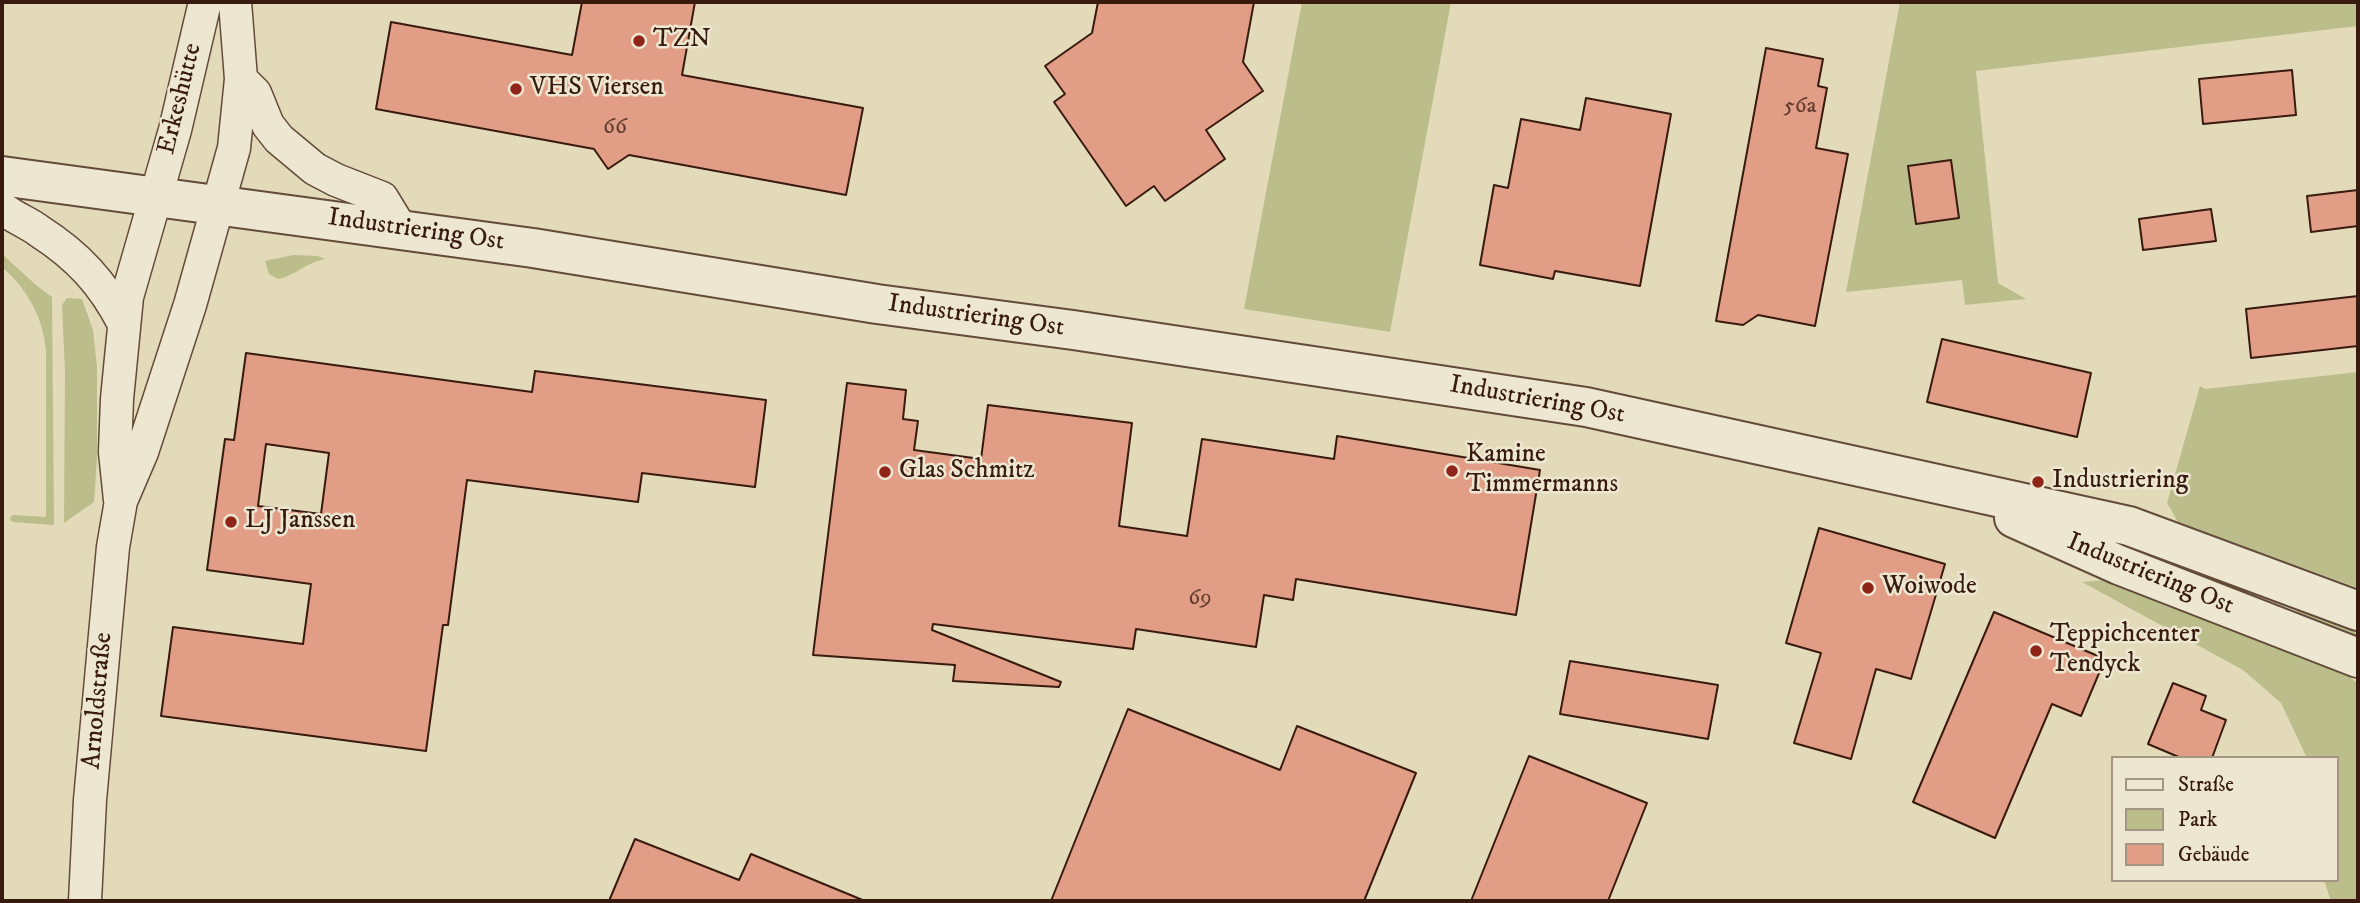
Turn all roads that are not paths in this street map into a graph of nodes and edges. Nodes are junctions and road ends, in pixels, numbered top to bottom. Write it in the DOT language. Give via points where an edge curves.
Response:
graph roads {
  1 [pos="205,2"];
  2 [pos="235,2"];
  3 [pos="242,79"];
  4 [pos="2,176"];
  5 [pos="155,195"];
  6 [pos="220,204"];
  7 [pos="2,208"];
  8 [pos="401,229"];
  9 [pos="124,324"];
  10 [pos="1945,486"];
  11 [pos="121,501"];
  12 [pos="2358,611"];
  13 [pos="2358,658"];
  14 [pos="85,901"];
  1 -- 5 [label="street, Erkeshütte"];
  2 -- 3 [label="street, Erkeshütte"];
  3 -- 6 [label="street, Erkeshütte" via="236,141"];
  3 -- 8 [label="street" via="255,93 279,139 315,169 382,198"];
  4 -- 5 [label="street, Industriering Ost"];
  5 -- 6 [label="street, Industriering Ost"];
  5 -- 9 [label="street, Arnoldstraße"];
  6 -- 8 [label="street, Industriering Ost"];
  6 -- 11 [label="street, Arnoldstraße" via="142,452"];
  7 -- 9 [label="street" via="75,256 109,295"];
  8 -- 10 [label="street, Industriering Ost" via="1586,407"];
  9 -- 11 [label="street, Arnoldstraße" via="115,452"];
  10 -- 12 [label="street, Industriering Ost" via="2129,526"];
  10 -- 13 [label="street, Industriering Ost" via="2119,565"];
  11 -- 14 [label="street, Arnoldstraße" via="100,681"];
}
